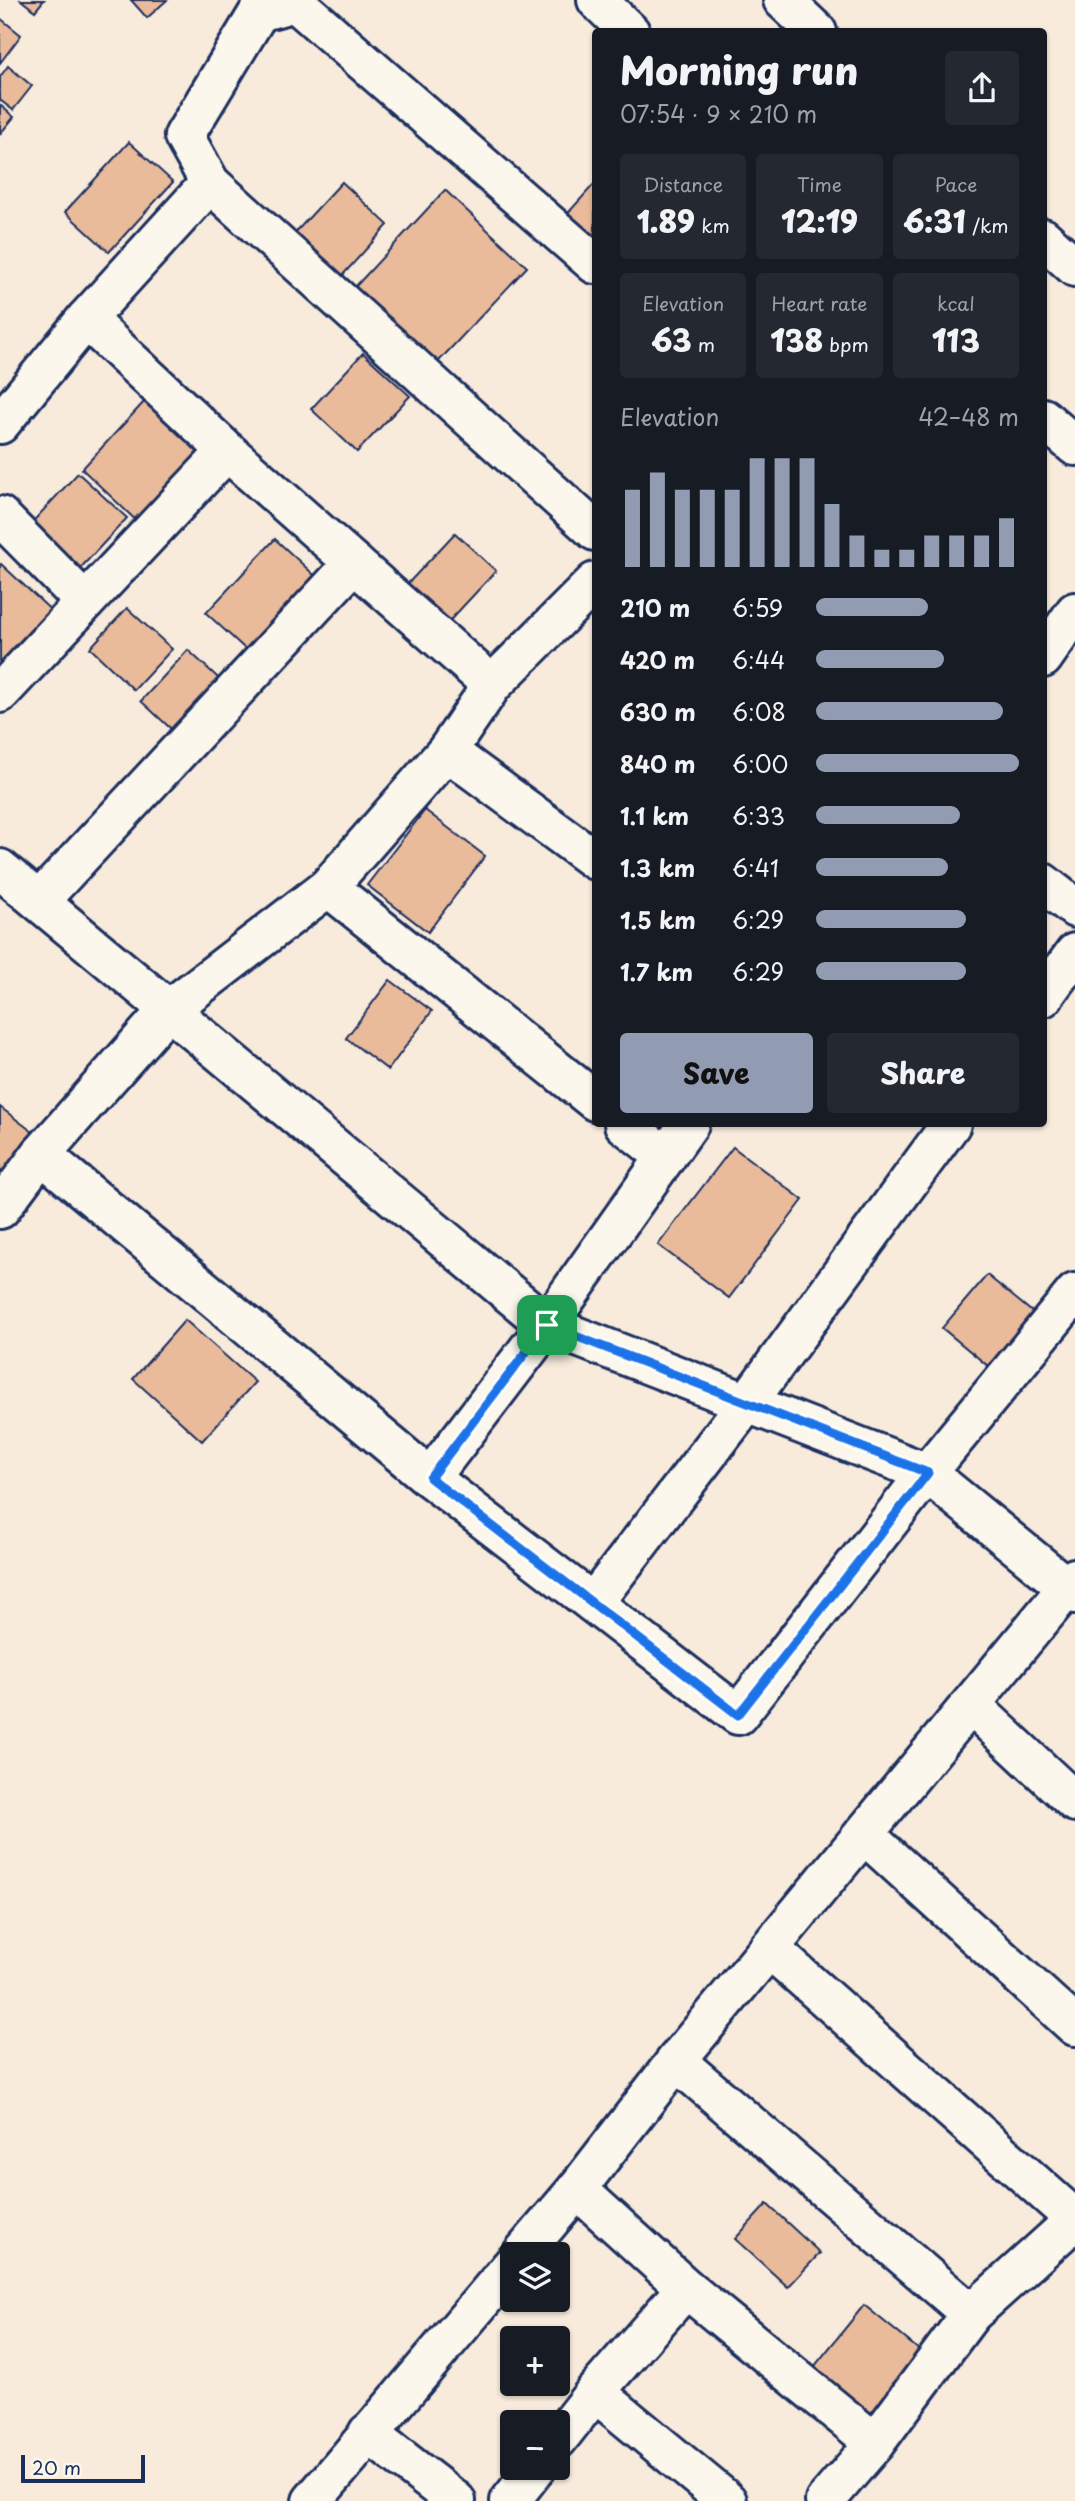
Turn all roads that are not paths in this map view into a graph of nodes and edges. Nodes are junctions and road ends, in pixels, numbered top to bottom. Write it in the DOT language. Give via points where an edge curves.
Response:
graph roads {
  1 [pos="597,0"];
  2 [pos="783,0"];
  3 [pos="297,1"];
  4 [pos="626,28"];
  5 [pos="813,28"];
  6 [pos="210,183"];
  7 [pos="1047,242"];
  8 [pos="592,261"];
  9 [pos="1075,267"];
  10 [pos="86,319"];
  11 [pos="1047,422"];
  12 [pos="0,424"];
  13 [pos="1075,446"];
  14 [pos="227,451"];
  15 [pos="0,516"];
  16 [pos="592,528"];
  17 [pos="354,563"];
  18 [pos="592,585"];
  19 [pos="84,600"];
  20 [pos="1075,612"];
  21 [pos="1057,653"];
  22 [pos="492,685"];
  23 [pos="0,693"];
  24 [pos="447,751"];
  25 [pos="592,858"];
  26 [pos="0,869"];
  27 [pos="1047,886"];
  28 [pos="328,887"];
  29 [pos="38,901"];
  30 [pos="1075,908"];
  31 [pos="1075,953"];
  32 [pos="1047,992"];
  33 [pos="168,1010"];
  34 [pos="592,1099"];
  35 [pos="628,1127"];
  36 [pos="687,1127"];
  37 [pos="949,1127"];
  38 [pos="41,1154"];
  39 [pos="666,1157"];
  40 [pos="0,1209"];
  41 [pos="1075,1293"];
  42 [pos="547,1325"];
  43 [pos="747,1403"];
  44 [pos="928,1473"];
  45 [pos="430,1478"];
  46 [pos="1072,1587"];
  47 [pos="593,1603"];
  48 [pos="971,1705"];
  49 [pos="1075,1802"];
  50 [pos="864,1834"];
  51 [pos="769,1948"];
  52 [pos="1075,2026"];
  53 [pos="676,2061"];
  54 [pos="577,2189"];
  55 [pos="1075,2219"];
  56 [pos="532,2242"];
  57 [pos="500,2279"];
  58 [pos="686,2288"];
  59 [pos="971,2314"];
  60 [pos="595,2392"];
  61 [pos="570,2424"];
  62 [pos="368,2433"];
  63 [pos="875,2443"];
  64 [pos="527,2480"];
  65 [pos="312,2501"];
  66 [pos="456,2501"];
  67 [pos="510,2501"];
  68 [pos="727,2501"];
  69 [pos="825,2501"];
  1 -- 4 [label="street"];
  2 -- 5 [label="street"];
  3 -- 6 [label="street" via="259,12 184,136"];
  3 -- 8 [label="street"];
  6 -- 10 [label="street"];
  6 -- 16 [label="street"];
  7 -- 9 [label="street"];
  10 -- 12 [label="street"];
  10 -- 14 [label="street"];
  11 -- 13 [label="street"];
  14 -- 17 [label="street"];
  14 -- 19 [label="street"];
  15 -- 19 [label="street"];
  17 -- 22 [label="street"];
  17 -- 29 [label="street"];
  18 -- 22 [label="street"];
  19 -- 23 [label="street"];
  20 -- 21 [label="street"];
  22 -- 24 [label="street"];
  24 -- 25 [label="street"];
  24 -- 28 [label="street"];
  26 -- 29 [label="street"];
  27 -- 30 [label="street"];
  28 -- 33 [label="street"];
  28 -- 34 [label="street"];
  29 -- 33 [label="street"];
  31 -- 32 [label="street"];
  33 -- 38 [label="street"];
  33 -- 42 [label="street"];
  35 -- 39 [label="street"];
  36 -- 39 [label="street"];
  37 -- 43 [label="street"];
  38 -- 40 [label="street"];
  38 -- 45 [label="street"];
  39 -- 42 [label="street"];
  41 -- 44 [label="street"];
  42 -- 43 [label="street"];
  42 -- 45 [label="street"];
  43 -- 44 [label="street"];
  43 -- 47 [label="street"];
  44 -- 46 [label="street"];
  44 -- 47 [label="street" via="738,1715"];
  45 -- 47 [label="street"];
  46 -- 48 [label="street"];
  48 -- 49 [label="street"];
  48 -- 50 [label="street"];
  50 -- 51 [label="street"];
  50 -- 52 [label="street"];
  51 -- 53 [label="street"];
  51 -- 55 [label="street"];
  53 -- 54 [label="street"];
  53 -- 59 [label="street"];
  54 -- 56 [label="street"];
  54 -- 58 [label="street"];
  55 -- 59 [label="street"];
  57 -- 62 [label="street"];
  58 -- 60 [label="street"];
  58 -- 63 [label="street"];
  59 -- 63 [label="street"];
  60 -- 61 [label="street"];
  60 -- 68 [label="street"];
  62 -- 65 [label="street"];
  62 -- 66 [label="street"];
  63 -- 69 [label="street"];
  64 -- 67 [label="street"];
}
